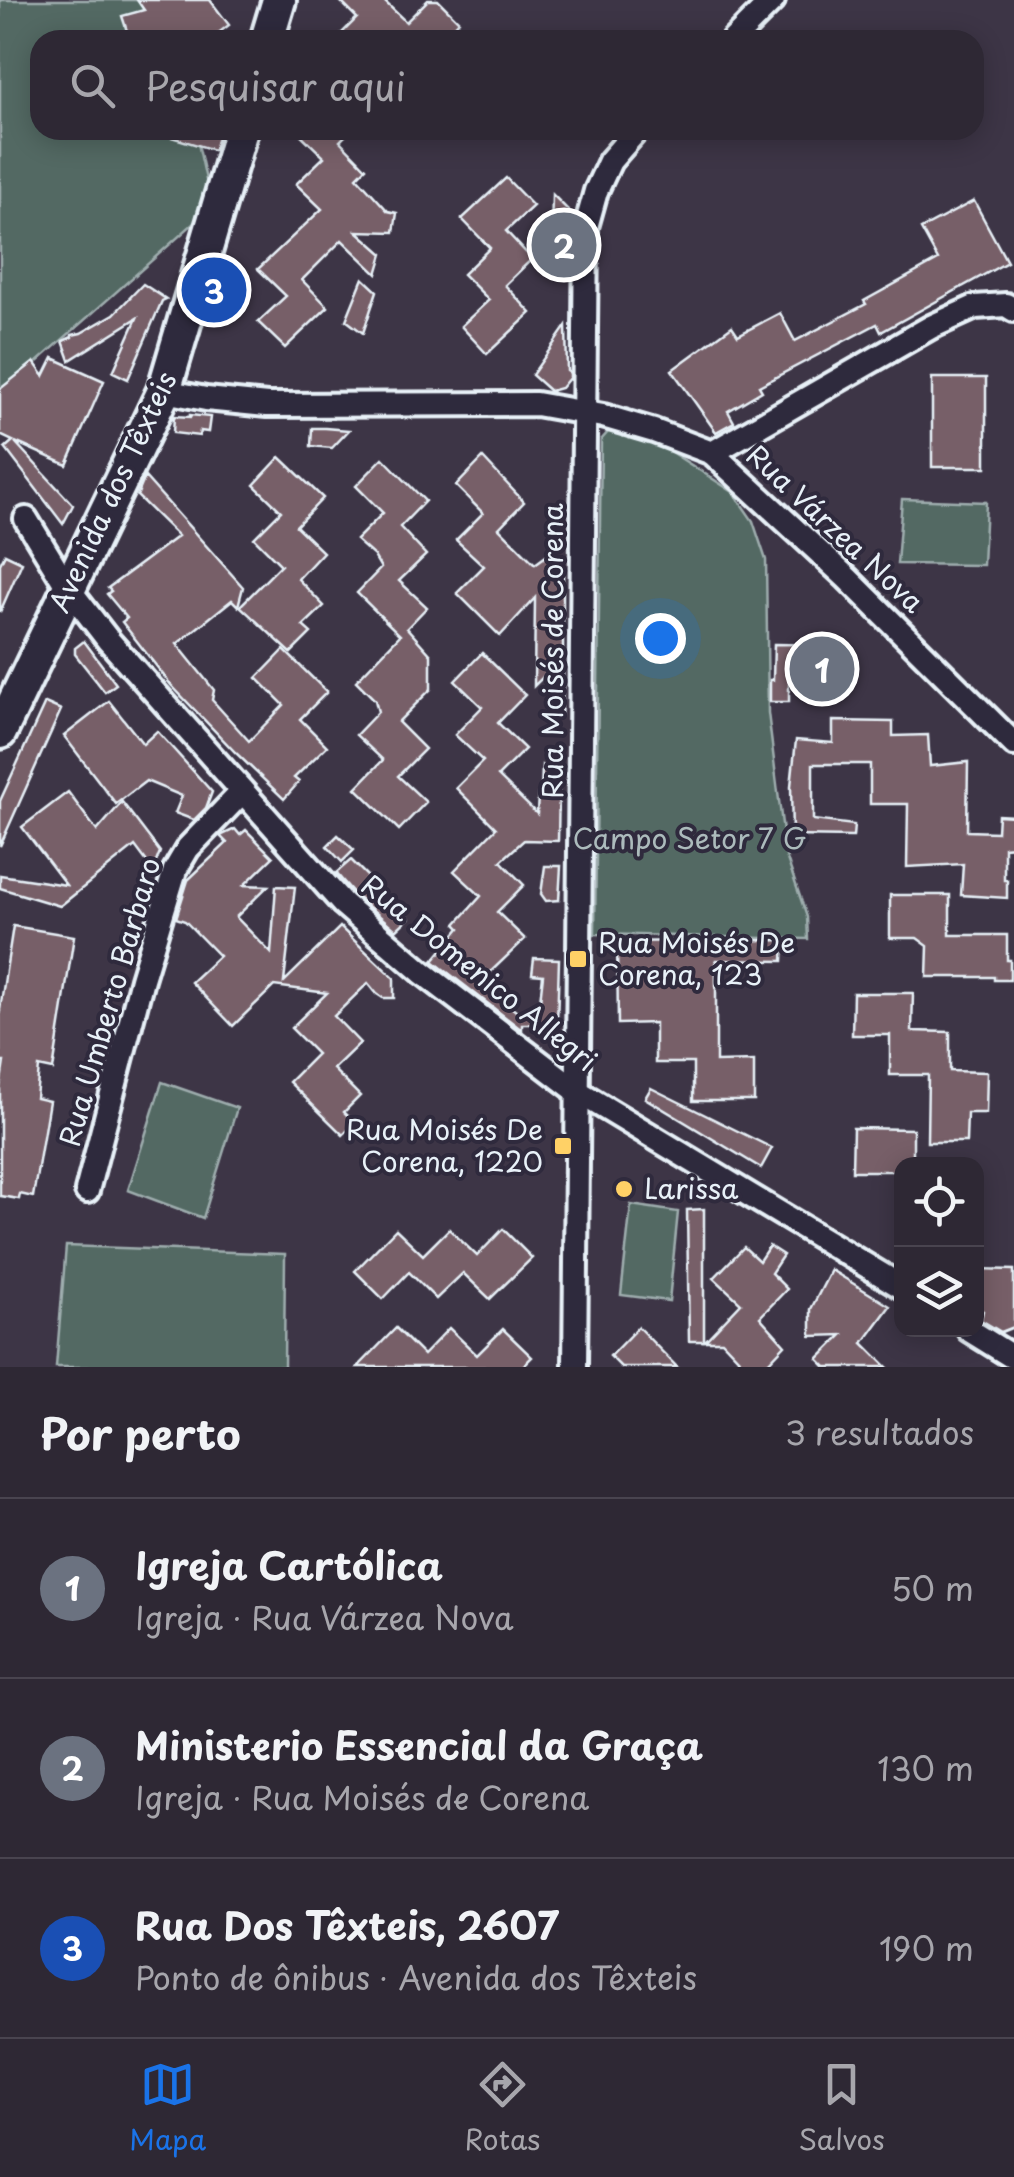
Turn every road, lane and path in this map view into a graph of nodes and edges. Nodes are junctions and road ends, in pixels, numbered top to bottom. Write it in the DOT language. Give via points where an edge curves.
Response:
graph roads {
  1 [pos="773,0"];
  2 [pos="276,2"];
  3 [pos="269,30"];
  4 [pos="743,30"];
  5 [pos="238,140"];
  6 [pos="628,140"];
  7 [pos="1014,310"];
  8 [pos="164,391"];
  9 [pos="584,411"];
  10 [pos="712,454"];
  11 [pos="26,519"];
  12 [pos="68,588"];
  13 [pos="0,732"];
  14 [pos="1014,744"];
  15 [pos="242,792"];
  16 [pos="577,1092"];
  17 [pos="87,1191"];
  18 [pos="894,1282"];
  19 [pos="980,1337"];
  20 [pos="1014,1358"];
  21 [pos="575,1367"];
  1 -- 4 [label="street"];
  2 -- 3 [label="street"];
  5 -- 8 [label="street, Avenida dos Têxteis"];
  6 -- 9 [label="street, Rua Moisés de Corena" via="610,161 586,227"];
  7 -- 10 [label="street" via="975,307 931,327"];
  8 -- 9 [label="street, Rua Várzea Nova" via="267,405 536,404"];
  8 -- 12 [label="street, Avenida dos Têxteis"];
  9 -- 10 [label="street, Rua Várzea Nova"];
  9 -- 16 [label="street, Rua Moisés de Corena"];
  10 -- 14 [label="street, Rua Várzea Nova"];
  11 -- 12 [label="street, Rua Domenico Allegri"];
  12 -- 13 [label="street, Avenida dos Têxteis"];
  12 -- 15 [label="street, Rua Domenico Allegri"];
  15 -- 16 [label="street, Rua Domenico Allegri" via="343,904"];
  15 -- 17 [label="street, Rua Umberto Barbaro" via="175,870"];
  16 -- 18 [label="street, Rua Domenico Allegri"];
  16 -- 21 [label="street, Rua Moisés de Corena"];
  19 -- 20 [label="street"];
}
